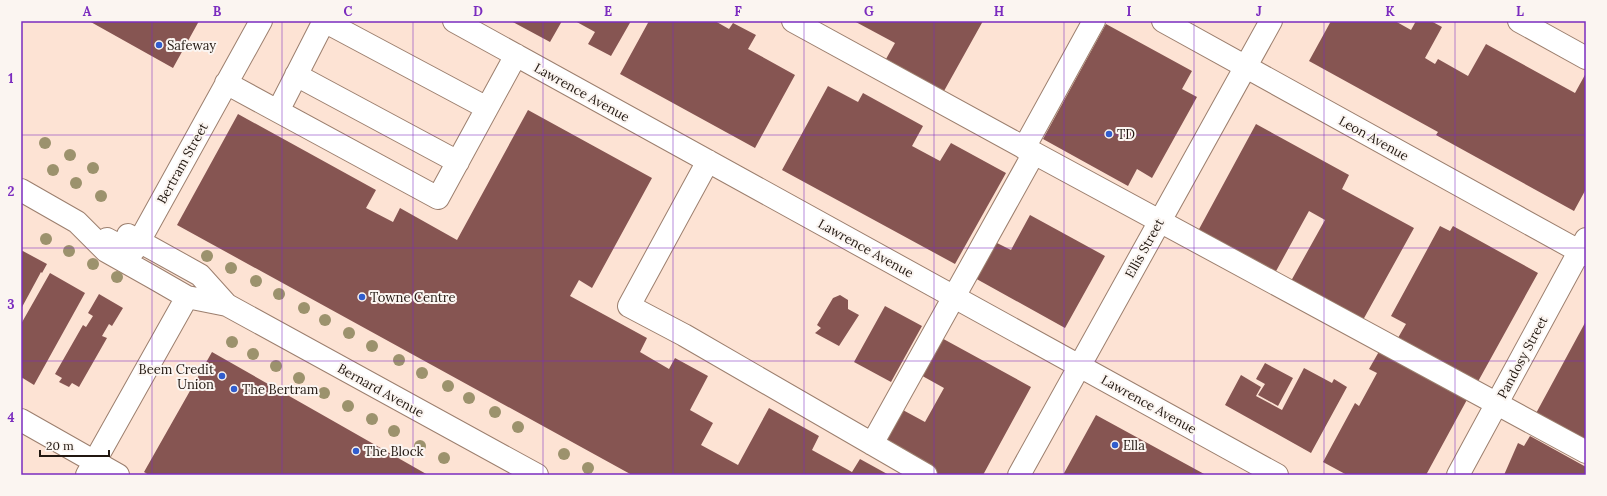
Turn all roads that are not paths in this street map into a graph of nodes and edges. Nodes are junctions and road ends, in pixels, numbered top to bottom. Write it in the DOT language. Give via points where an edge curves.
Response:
graph roads {
  1 [pos="261,21"];
  2 [pos="454,21"];
  3 [pos="793,21"];
  4 [pos="1094,21"];
  5 [pos="1163,21"];
  6 [pos="1271,21"];
  7 [pos="1519,21"];
  8 [pos="516,55"];
  9 [pos="1586,58"];
  10 [pos="1246,67"];
  11 [pos="296,75"];
  12 [pos="226,83"];
  13 [pos="487,108"];
  14 [pos="278,112"];
  15 [pos="1029,151"];
  16 [pos="708,161"];
  17 [pos="458,162"];
  18 [pos="21,190"];
  19 [pos="1159,221"];
  20 [pos="78,222"];
  21 [pos="140,241"];
  22 [pos="1584,248"];
  23 [pos="187,297"];
  24 [pos="954,297"];
  25 [pos="227,305"];
  26 [pos="1079,366"];
  27 [pos="1497,404"];
  28 [pos="21,420"];
  29 [pos="872,444"];
  30 [pos="1586,452"];
  31 [pos="91,468"];
  32 [pos="118,475"];
  33 [pos="537,475"];
  34 [pos="926,475"];
  35 [pos="1019,475"];
  36 [pos="1277,475"];
  37 [pos="1458,475"];
  1 -- 12 [label="street, Bertram Street"];
  2 -- 8 [label="street, Lawrence Avenue"];
  3 -- 15 [label="street"];
  4 -- 15 [label="street"];
  5 -- 10 [label="street, Leon Avenue"];
  6 -- 10 [label="street, Ellis Street"];
  7 -- 9 [label="street"];
  8 -- 13 [label="street"];
  8 -- 16 [label="street, Lawrence Avenue"];
  10 -- 19 [label="street, Ellis Street"];
  10 -- 22 [label="street, Leon Avenue"];
  11 -- 13 [label="street" via="324,21"];
  11 -- 14 [label="street"];
  11 -- 17 [label="street"];
  12 -- 14 [label="street"];
  12 -- 21 [label="street, Bertram Street"];
  13 -- 17 [label="street"];
  14 -- 17 [label="street" via="438,198"];
  15 -- 19 [label="street"];
  15 -- 24 [label="street"];
  16 -- 24 [label="street, Lawrence Avenue"];
  16 -- 29 [label="street" via="629,306"];
  18 -- 20 [label="street, Bernard Avenue"];
  19 -- 26 [label="street, Ellis Street"];
  19 -- 27 [label="street"];
  20 -- 21 [label="street, Bernard Avenue" via="116,228"];
  20 -- 23 [label="street, Bernard Avenue" via="106,251"];
  21 -- 25 [label="street, Bernard Avenue" via="200,275"];
  22 -- 27 [label="street, Pandosy Street"];
  23 -- 25 [label="street, Bernard Avenue"];
  23 -- 31 [label="street"];
  24 -- 26 [label="street, Lawrence Avenue"];
  24 -- 29 [label="street"];
  25 -- 33 [label="street, Bernard Avenue"];
  26 -- 35 [label="street, Ellis Street"];
  26 -- 36 [label="street, Lawrence Avenue"];
  27 -- 30 [label="street"];
  27 -- 37 [label="street, Pandosy Street"];
  28 -- 31 [label="street"];
  29 -- 34 [label="street"];
  31 -- 32 [label="street"];
}
